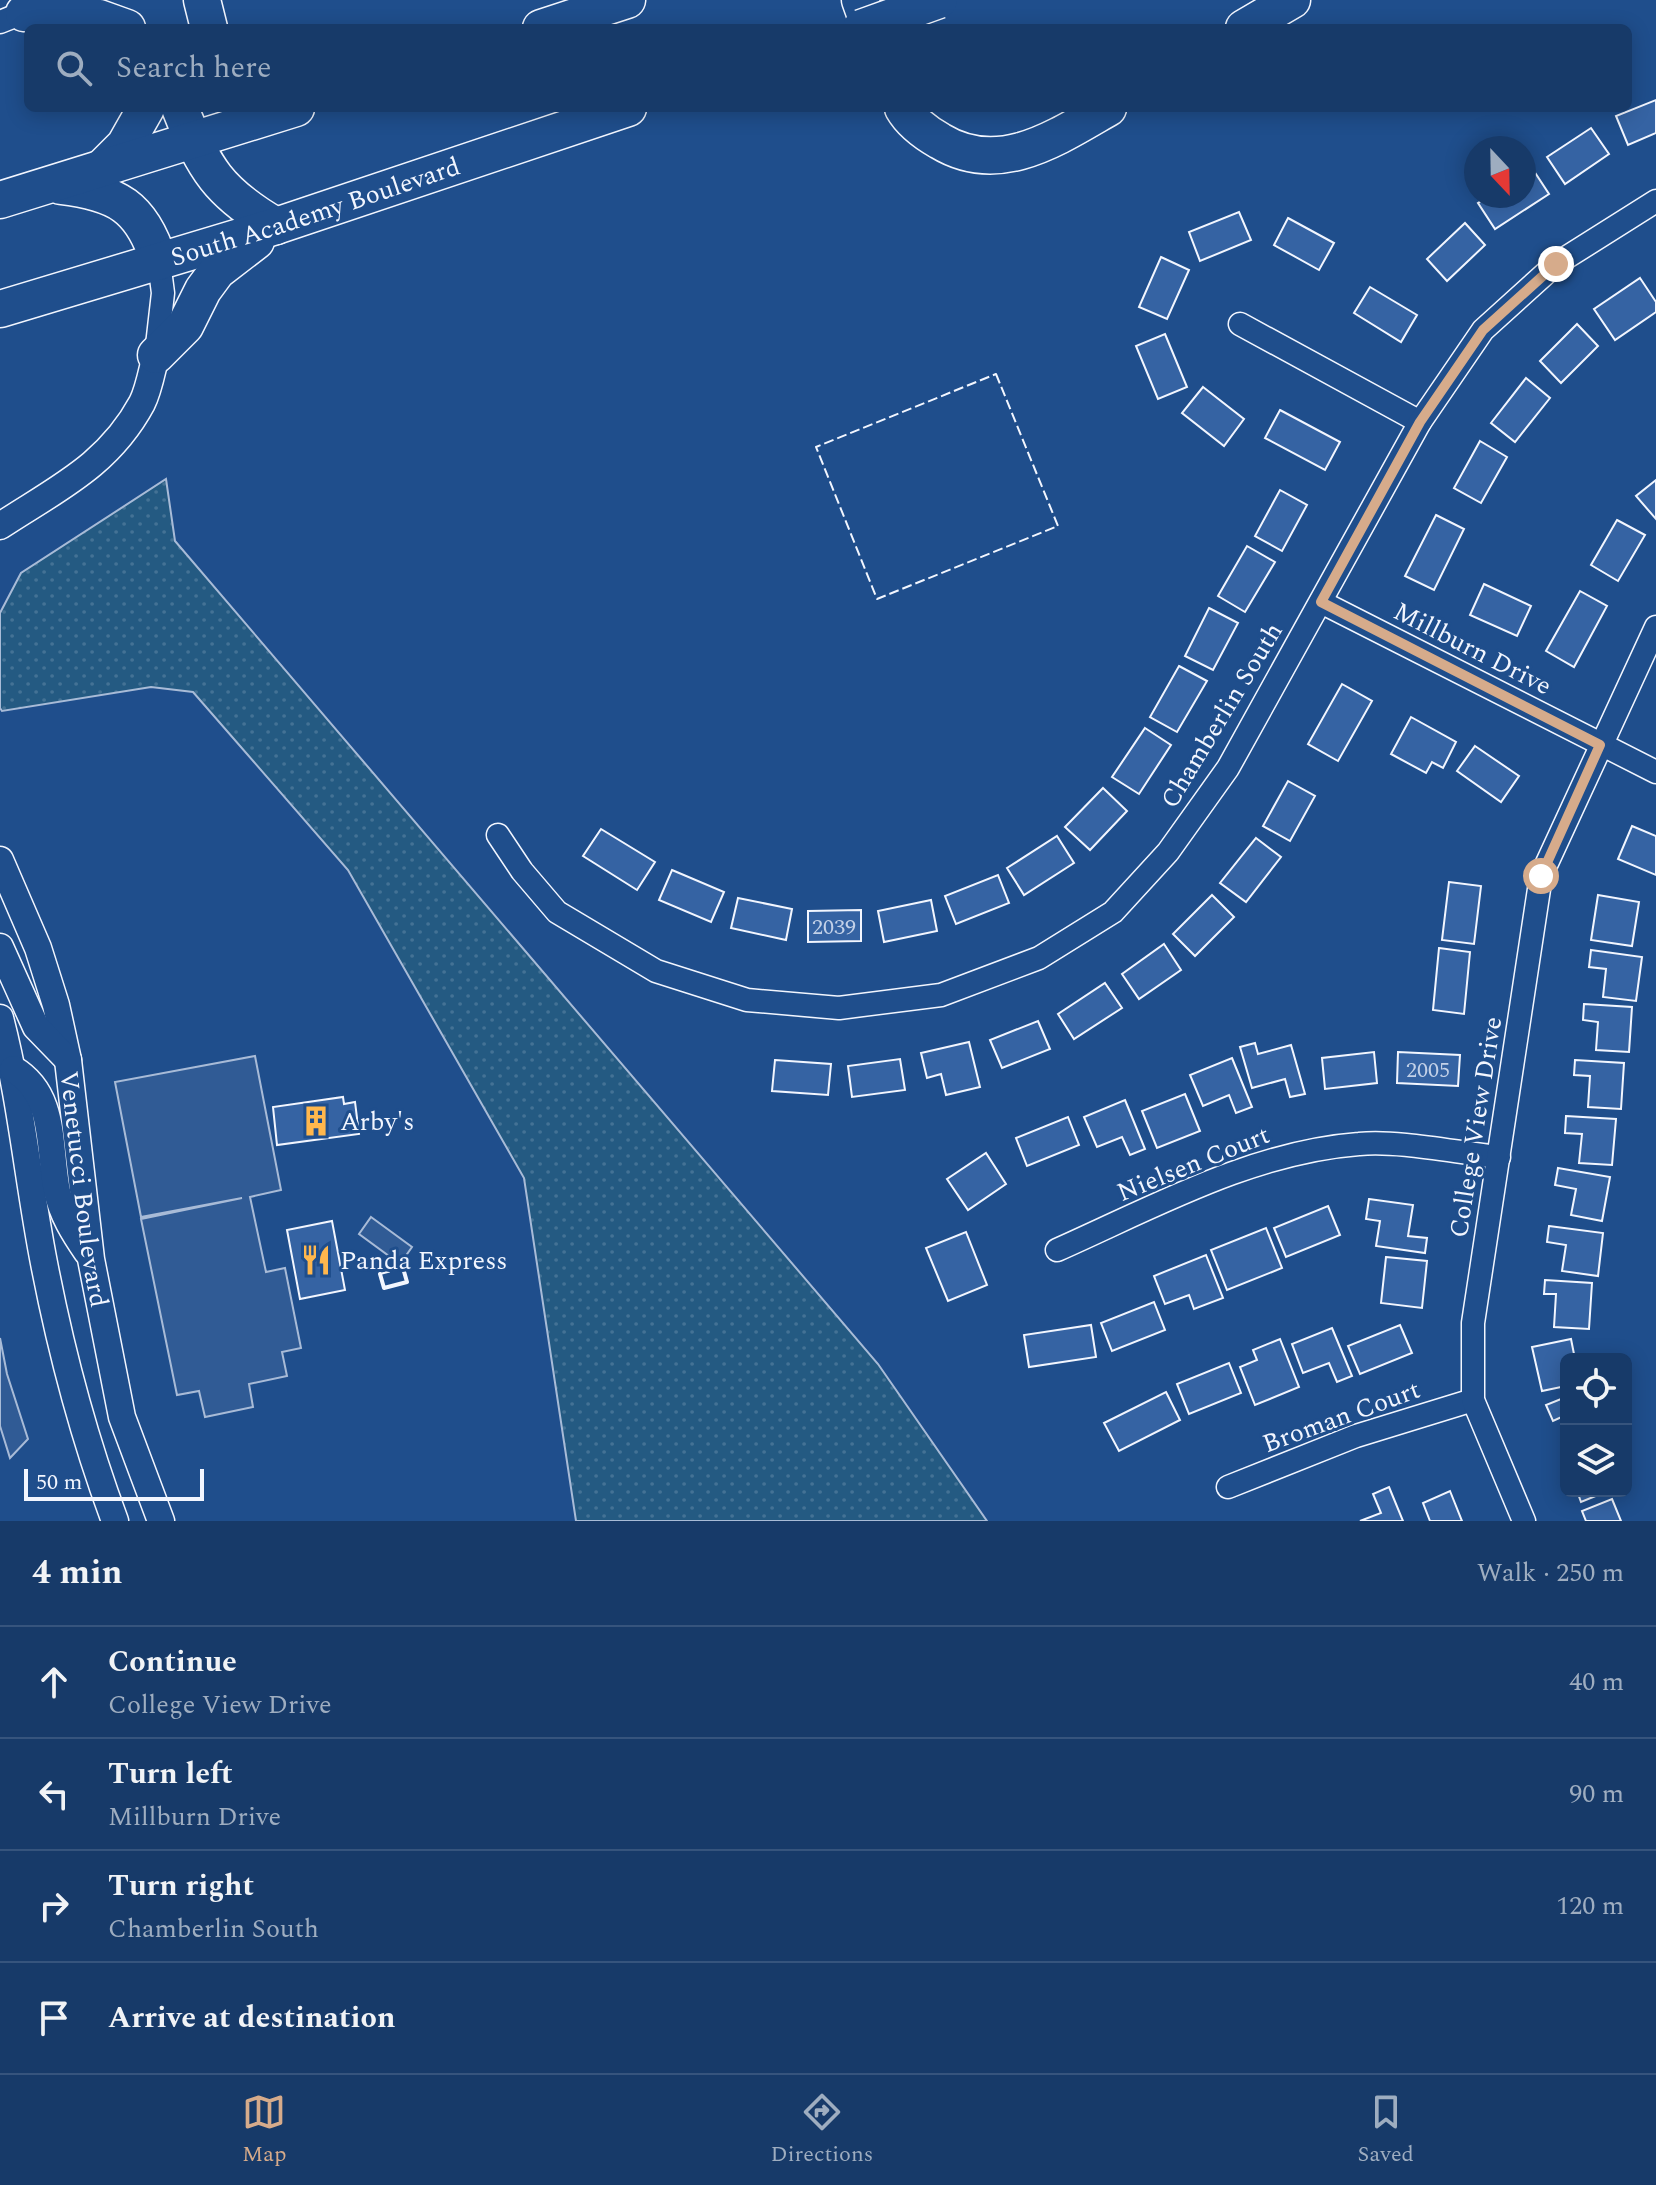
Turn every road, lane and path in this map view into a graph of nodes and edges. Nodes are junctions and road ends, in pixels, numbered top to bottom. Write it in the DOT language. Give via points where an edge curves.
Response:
graph roads {
  1 [pos="202,0"];
  2 [pos="627,0"];
  3 [pos="860,0"];
  4 [pos="939,0"];
  5 [pos="1292,0"];
  6 [pos="25,12"];
  7 [pos="116,24"];
  8 [pos="208,24"];
  9 [pos="553,24"];
  10 [pos="869,24"];
  11 [pos="872,24"];
  12 [pos="1251,24"];
  13 [pos="144,112"];
  14 [pos="182,112"];
  15 [pos="284,112"];
  16 [pos="616,112"];
  17 [pos="907,112"];
  18 [pos="1101,112"];
  19 [pos="193,141"];
  20 [pos="98,172"];
  21 [pos="51,185"];
  22 [pos="0,200"];
  23 [pos="1656,201"];
  24 [pos="276,226"];
  25 [pos="159,262"];
  26 [pos="0,309"];
  27 [pos="1240,324"];
  28 [pos="156,355"];
  29 [pos="1420,422"];
  30 [pos="0,526"];
  31 [pos="1321,602"];
  32 [pos="1656,627"];
  33 [pos="1600,745"];
  34 [pos="1656,772"];
  35 [pos="498,835"];
  36 [pos="0,860"];
  37 [pos="0,947"];
  38 [pos="0,1018"];
  39 [pos="68,1060"];
  40 [pos="13,1069"];
  41 [pos="1499,1157"];
  42 [pos="1057,1250"];
  43 [pos="91,1259"];
  44 [pos="1473,1400"];
  45 [pos="1228,1487"];
  46 [pos="115,1521"];
  47 [pos="161,1521"];
  48 [pos="1524,1521"];
  1 -- 8 [label="highway"];
  2 -- 9 [label="highway"];
  3 -- 10 [label="highway"];
  4 -- 11 [label="highway, bridge"];
  5 -- 12 [label="highway"];
  6 -- 7 [label="highway"];
  13 -- 20 [label="highway" via="125,145"];
  14 -- 19 [label="highway"];
  15 -- 19 [label="highway"];
  16 -- 24 [label="highway, South Academy Boulevard"];
  17 -- 18 [label="highway" via="948,147 997,156 1045,145"];
  19 -- 20 [label="highway"];
  19 -- 24 [label="highway" via="228,195"];
  20 -- 21 [label="highway"];
  21 -- 22 [label="highway"];
  21 -- 25 [label="highway" via="118,199 150,232"];
  23 -- 29 [label="street, Chamberlin South" via="1556,264 1483,330"];
  24 -- 25 [label="highway, South Academy Boulevard"];
  24 -- 28 [label="highway" via="217,271 185,326"];
  25 -- 26 [label="highway, South Academy Boulevard"];
  25 -- 28 [label="street" via="163,293"];
  27 -- 29 [label="street"];
  28 -- 30 [label="street" via="143,401 111,446 81,477"];
  29 -- 31 [label="street, Chamberlin South"];
  31 -- 33 [label="street, Millburn Drive"];
  31 -- 35 [label="street, Chamberlin South" via="1228,768 1168,852 1113,912 1039,958 941,995 824,1007 747,1000 656,971 557,912"];
  32 -- 33 [label="street"];
  33 -- 34 [label="street, Millburn Drive"];
  33 -- 41 [label="street, College View Drive" via="1541,876"];
  36 -- 39 [label="street, Venetucci Boulevard" via="38,948"];
  37 -- 39 [label="street" via="36,1027"];
  38 -- 40 [label="street, Venetucci Boulevard"];
  39 -- 43 [label="street, Venetucci Boulevard"];
  40 -- 43 [label="street" via="31,1080 43,1101 62,1209"];
  40 -- 46 [label="street, Venetucci Boulevard" via="44,1263 84,1429"];
  41 -- 42 [label="street, Nielsen Court" via="1362,1143 1291,1154 1233,1172"];
  41 -- 44 [label="street, College View Drive" via="1473,1323"];
  43 -- 47 [label="street, Venetucci Boulevard" via="122,1417"];
  44 -- 45 [label="street, Broman Court" via="1356,1436"];
  44 -- 48 [label="street, College View Drive"];
}
